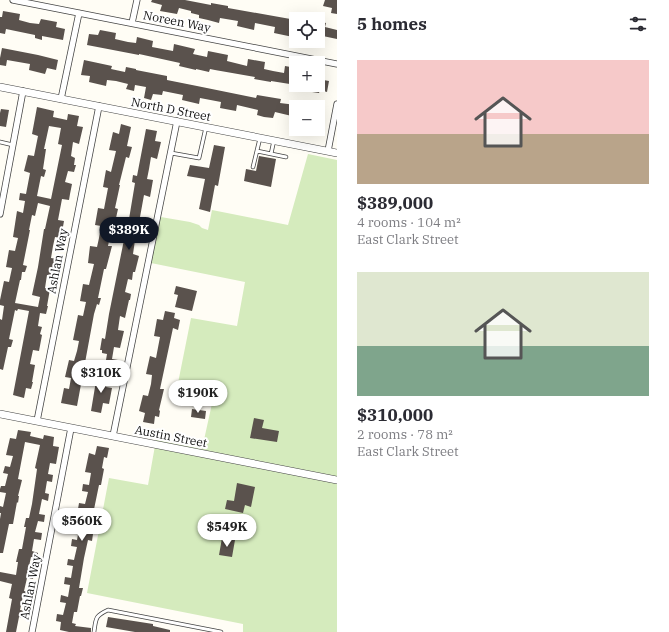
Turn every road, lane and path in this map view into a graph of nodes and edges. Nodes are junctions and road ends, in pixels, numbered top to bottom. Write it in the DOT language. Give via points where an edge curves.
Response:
graph roads {
  1 [pos="13,0"];
  2 [pos="54,0"];
  3 [pos="137,0"];
  4 [pos="52,8"];
  5 [pos="79,13"];
  6 [pos="132,23"];
  7 [pos="337,64"];
  8 [pos="0,87"];
  9 [pos="23,91"];
  10 [pos="61,99"];
  11 [pos="337,104"];
  12 [pos="99,106"];
  13 [pos="177,121"];
  14 [pos="206,127"];
  15 [pos="260,138"];
  16 [pos="274,140"];
  17 [pos="0,142"];
  18 [pos="13,145"];
  19 [pos="257,151"];
  20 [pos="328,151"];
  21 [pos="171,152"];
  22 [pos="337,152"];
  23 [pos="271,154"];
  24 [pos="286,157"];
  25 [pos="253,167"];
  26 [pos="2,197"];
  27 [pos="0,214"];
  28 [pos="0,414"];
  29 [pos="37,421"];
  30 [pos="71,428"];
  31 [pos="113,436"];
  32 [pos="337,480"];
  33 [pos="32,632"];
  34 [pos="94,632"];
  35 [pos="221,632"];
  1 -- 4 [label="street, Noreen Way"];
  2 -- 4 [label="street"];
  3 -- 6 [label="street"];
  4 -- 5 [label="street, Noreen Way"];
  5 -- 6 [label="street, Noreen Way"];
  5 -- 10 [label="street"];
  6 -- 7 [label="street, Noreen Way"];
  8 -- 9 [label="street, North D Street"];
  9 -- 10 [label="street, North D Street"];
  9 -- 18 [label="street"];
  10 -- 12 [label="street, North D Street"];
  11 -- 20 [label="street"];
  12 -- 13 [label="street, North D Street"];
  12 -- 29 [label="street, Ashlan Way"];
  13 -- 14 [label="street, North D Street"];
  13 -- 21 [label="street"];
  14 -- 15 [label="street, North D Street"];
  14 -- 21 [label="lane" via="199,158"];
  15 -- 16 [label="street, North D Street"];
  15 -- 19 [label="lane"];
  16 -- 20 [label="street, North D Street"];
  16 -- 23 [label="lane"];
  17 -- 18 [label="lane"];
  18 -- 26 [label="street"];
  19 -- 23 [label="lane"];
  19 -- 25 [label="lane"];
  20 -- 22 [label="street, North D Street"];
  21 -- 31 [label="street"];
  23 -- 24 [label="lane"];
  26 -- 27 [label="street"];
  28 -- 29 [label="street, Austin Street"];
  29 -- 30 [label="street, Austin Street"];
  30 -- 31 [label="street, Austin Street"];
  30 -- 33 [label="street, Ashlan Way"];
  31 -- 32 [label="street, Austin Street"];
  34 -- 35 [label="lane" via="96,619 108,610"];
}
